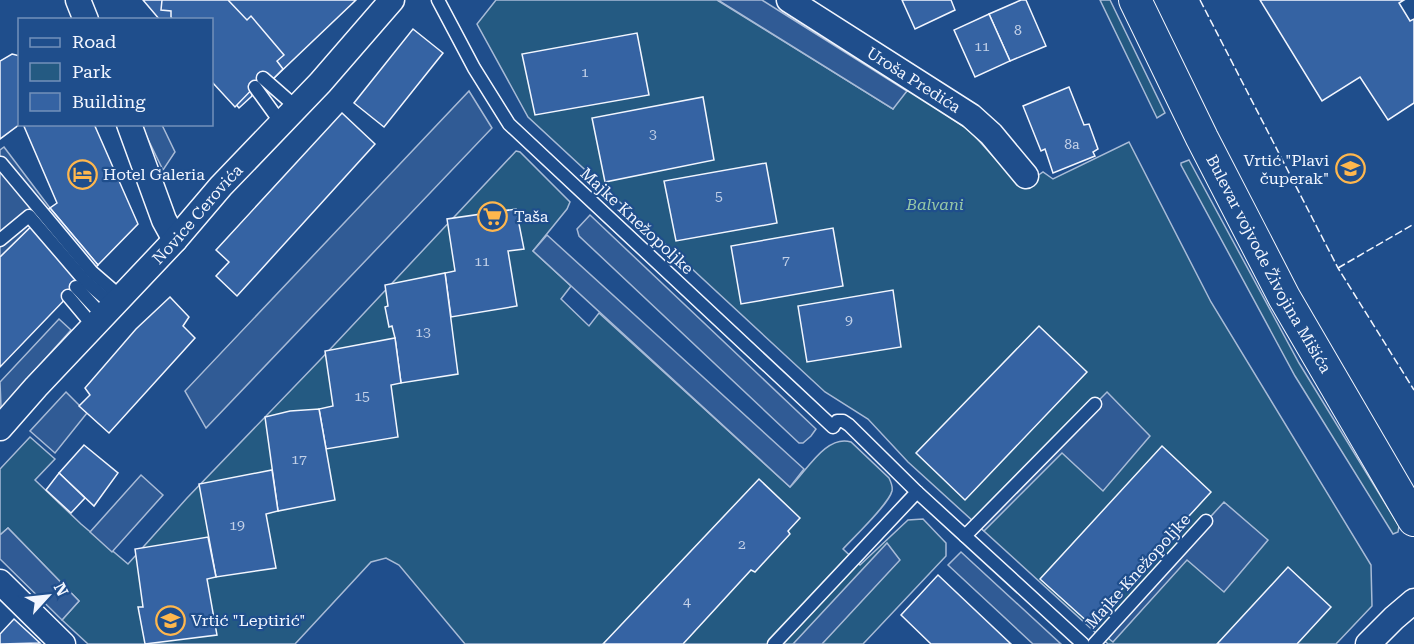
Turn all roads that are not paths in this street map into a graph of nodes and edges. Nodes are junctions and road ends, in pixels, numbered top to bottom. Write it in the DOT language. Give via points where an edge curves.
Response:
graph roads {
  1 [pos="78,0"];
  2 [pos="438,0"];
  3 [pos="789,0"];
  4 [pos="1135,0"];
  5 [pos="383,4"];
  6 [pos="85,18"];
  7 [pos="288,115"];
  8 [pos="130,126"];
  9 [pos="0,164"];
  10 [pos="1026,176"];
  11 [pos="0,240"];
  12 [pos="175,240"];
  13 [pos="72,292"];
  14 [pos="108,311"];
  15 [pos="1095,404"];
  16 [pos="0,428"];
  17 [pos="917,492"];
  18 [pos="1414,520"];
  19 [pos="1206,521"];
  20 [pos="965,536"];
  21 [pos="0,582"];
  22 [pos="1414,601"];
  23 [pos="63,644"];
  24 [pos="774,644"];
  25 [pos="1083,644"];
  26 [pos="1094,644"];
  27 [pos="1368,644"];
  1 -- 6 [label="street"];
  2 -- 17 [label="lane, Majke Knežopoljke" via="509,124 832,427 837,421 849,425"];
  3 -- 10 [label="street, Uroša Predića" via="971,116"];
  4 -- 18 [label="street, Bulevar vojvode Živojina Mišića" via="1284,297"];
  5 -- 7 [label="street, Novice Cerovića" via="320,83"];
  7 -- 7 [label="lane" via="259,82"];
  7 -- 12 [label="street, Novice Cerovića"];
  8 -- 12 [label="street"];
  9 -- 14 [label="lane" via="92,272"];
  11 -- 14 [label="lane" via="29,216"];
  12 -- 14 [label="street, Novice Cerovića"];
  13 -- 14 [label="lane"];
  14 -- 16 [label="street, Novice Cerovića"];
  15 -- 20 [label="lane"];
  17 -- 20 [label="lane, Majke Knežopoljke"];
  17 -- 24 [label="lane"];
  19 -- 26 [label="lane, Majke Knežopoljke"];
  20 -- 25 [label="lane, Majke Knežopoljke"];
  21 -- 23 [label="street"];
  22 -- 27 [label="street"];
}
